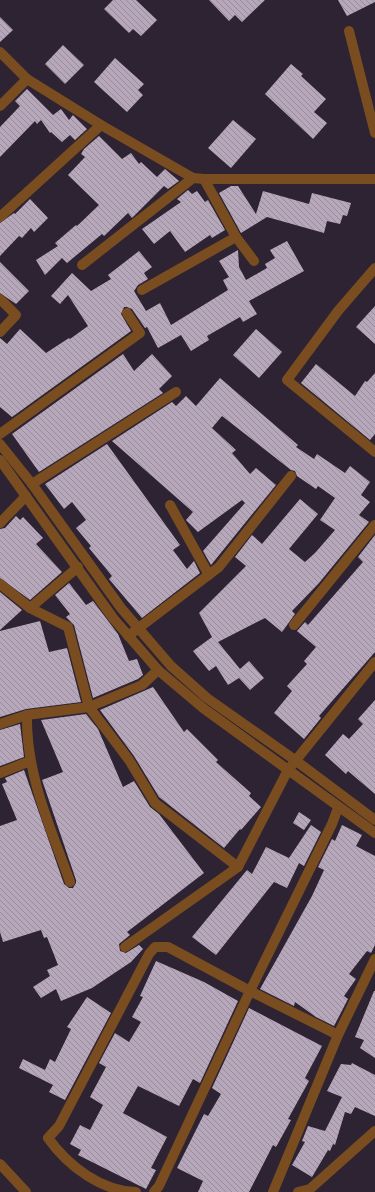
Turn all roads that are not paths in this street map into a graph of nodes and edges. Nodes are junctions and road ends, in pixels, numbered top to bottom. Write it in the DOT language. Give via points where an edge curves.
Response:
graph roads {
  1 [pos="349,31"];
  2 [pos="0,52"];
  3 [pos="27,79"];
  4 [pos="0,106"];
  5 [pos="101,125"];
  6 [pos="375,133"];
  7 [pos="194,178"];
  8 [pos="375,179"];
  9 [pos="204,180"];
  10 [pos="0,217"];
  11 [pos="236,237"];
  12 [pos="254,261"];
  13 [pos="82,265"];
  14 [pos="375,268"];
  15 [pos="142,290"];
  16 [pos="0,299"];
  17 [pos="127,313"];
  18 [pos="0,332"];
  19 [pos="176,392"];
  20 [pos="0,434"];
  21 [pos="0,444"];
  22 [pos="375,452"];
  23 [pos="0,460"];
  24 [pos="291,476"];
  25 [pos="32,484"];
  26 [pos="26,496"];
  27 [pos="170,505"];
  28 [pos="0,523"];
  29 [pos="375,525"];
  30 [pos="78,567"];
  31 [pos="210,575"];
  32 [pos="0,584"];
  33 [pos="30,608"];
  34 [pos="294,625"];
  35 [pos="138,630"];
  36 [pos="128,636"];
  37 [pos="375,662"];
  38 [pos="158,670"];
  39 [pos="89,707"];
  40 [pos="27,715"];
  41 [pos="0,724"];
  42 [pos="295,760"];
  43 [pos="30,761"];
  44 [pos="288,770"];
  45 [pos="0,773"];
  46 [pos="338,808"];
  47 [pos="375,820"];
  48 [pos="375,833"];
  49 [pos="238,867"];
  50 [pos="70,882"];
  51 [pos="125,947"];
  52 [pos="375,959"];
  53 [pos="250,991"];
  54 [pos="338,1035"];
  55 [pos="375,1131"];
  56 [pos="0,1164"];
  57 [pos="26,1192"];
  58 [pos="136,1192"];
  59 [pos="154,1192"];
  60 [pos="273,1192"];
  61 [pos="298,1192"];
  1 -- 6 [label="street"];
  2 -- 3 [label="street"];
  3 -- 4 [label="street"];
  3 -- 5 [label="street"];
  5 -- 7 [label="street"];
  5 -- 10 [label="street"];
  7 -- 9 [label="street"];
  7 -- 13 [label="street"];
  8 -- 9 [label="street"];
  9 -- 11 [label="street"];
  11 -- 12 [label="street"];
  11 -- 15 [label="street"];
  14 -- 22 [label="street" via="287,380"];
  16 -- 18 [label="street" via="16,315"];
  17 -- 20 [label="street" via="140,333"];
  19 -- 25 [label="street"];
  21 -- 25 [label="street"];
  23 -- 26 [label="street"];
  24 -- 31 [label="street" via="227,558"];
  25 -- 35 [label="street"];
  26 -- 28 [label="street"];
  26 -- 30 [label="street"];
  27 -- 31 [label="street"];
  29 -- 34 [label="street"];
  30 -- 33 [label="street"];
  30 -- 36 [label="street" via="96,596"];
  31 -- 35 [label="street"];
  32 -- 33 [label="street"];
  33 -- 39 [label="street" via="68,627"];
  35 -- 36 [label="street"];
  35 -- 42 [label="street" via="170,666 206,698"];
  36 -- 38 [label="street"];
  37 -- 42 [label="street"];
  38 -- 39 [label="street" via="142,685"];
  38 -- 44 [label="street" via="203,708"];
  39 -- 40 [label="street"];
  39 -- 49 [label="street" via="129,760 155,803"];
  40 -- 41 [label="street"];
  40 -- 43 [label="street"];
  42 -- 44 [label="street"];
  42 -- 47 [label="street"];
  43 -- 45 [label="street"];
  43 -- 50 [label="street" via="35,787"];
  44 -- 46 [label="street"];
  44 -- 49 [label="street"];
  46 -- 48 [label="street"];
  46 -- 53 [label="street"];
  49 -- 51 [label="street"];
  52 -- 54 [label="street"];
  53 -- 54 [label="street"];
  53 -- 58 [label="street" via="168,947 155,947 149,954 59,1126 48,1138 58,1152 108,1188"];
  53 -- 59 [label="street"];
  54 -- 60 [label="street"];
  55 -- 61 [label="street" via="310,1189"];
  56 -- 57 [label="street"];
}
